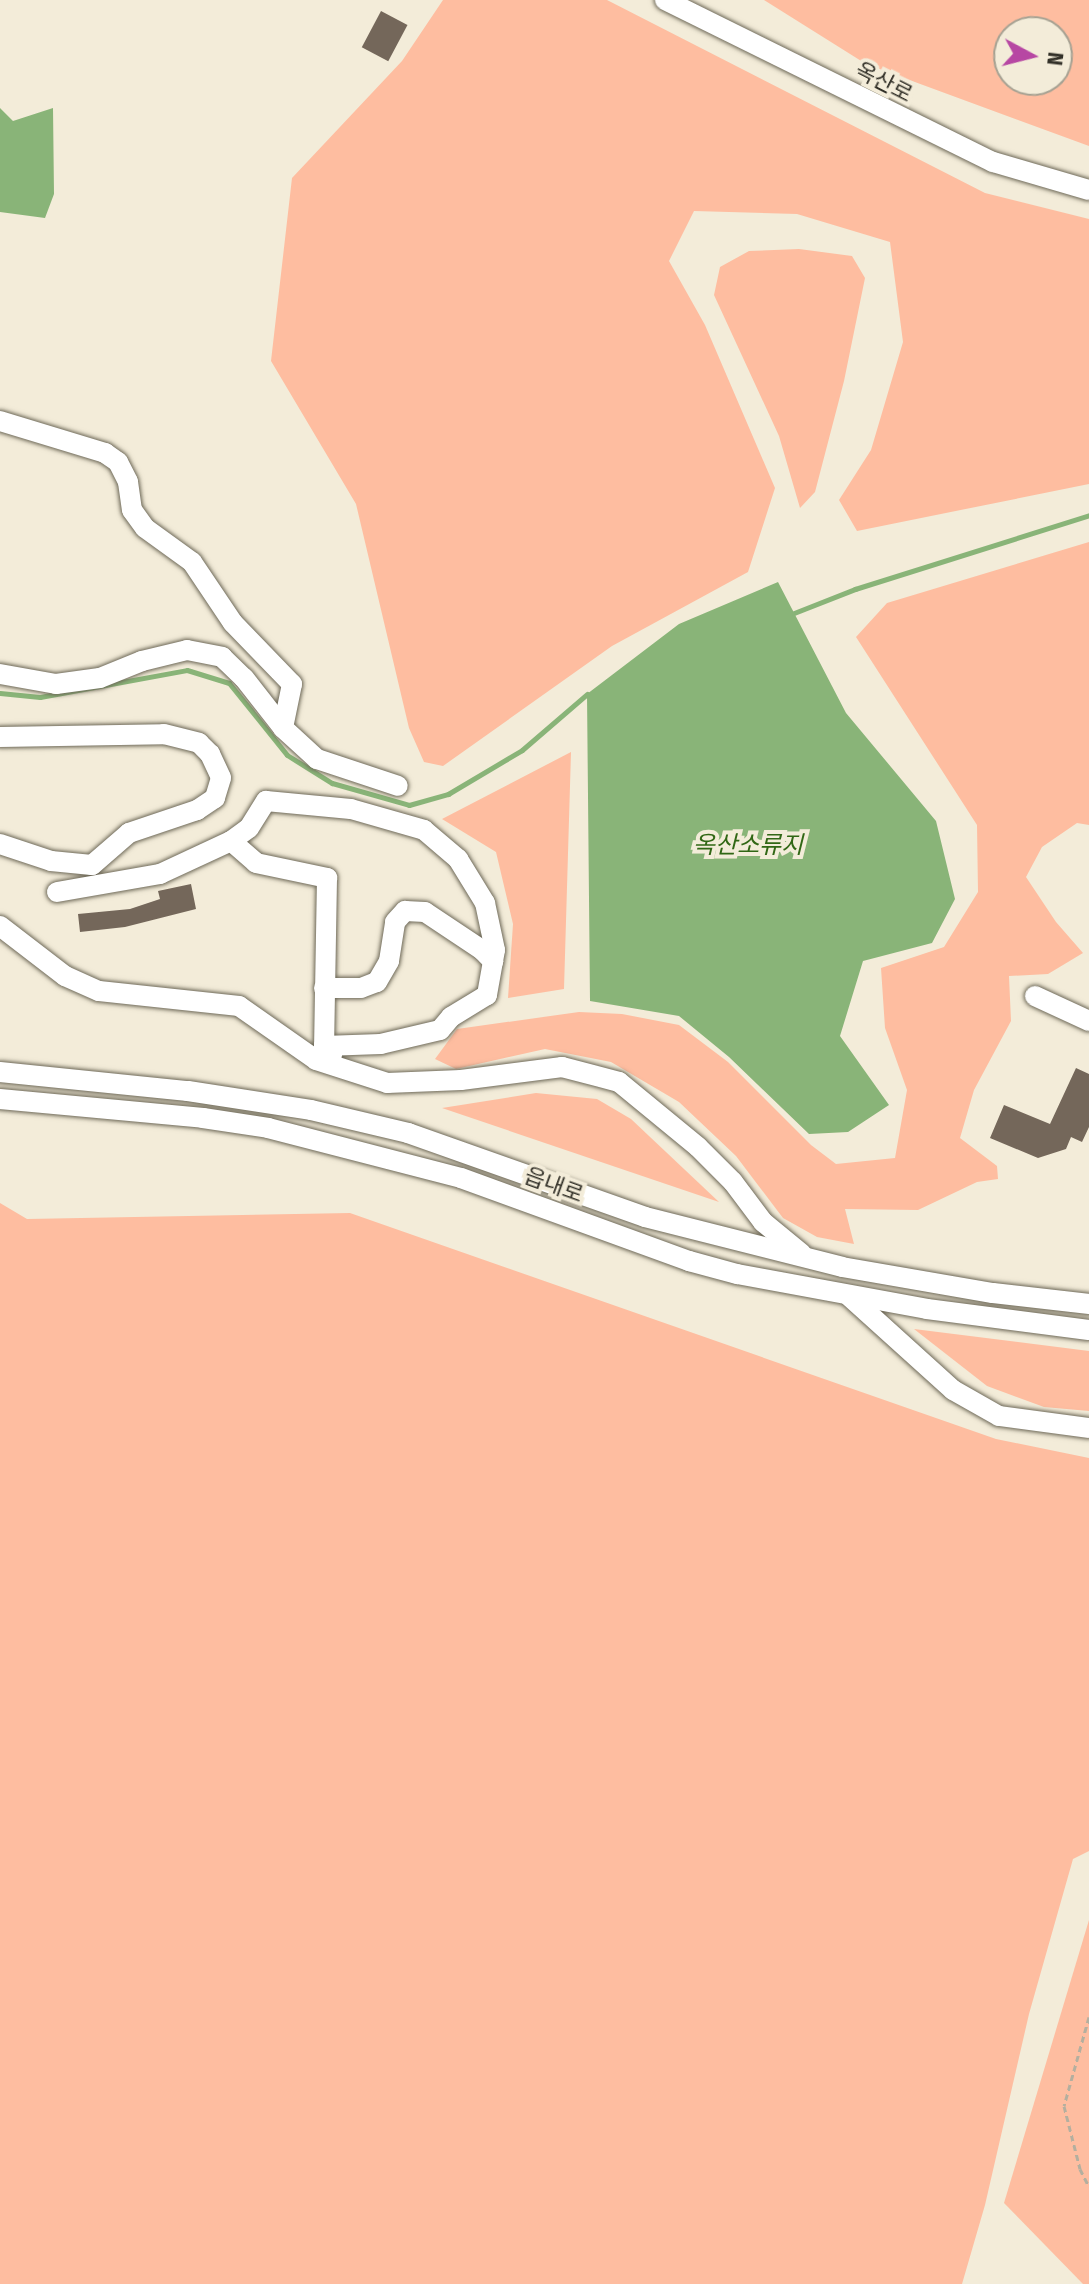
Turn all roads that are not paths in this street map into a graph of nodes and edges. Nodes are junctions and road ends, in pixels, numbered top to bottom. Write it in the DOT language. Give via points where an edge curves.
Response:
graph roads {
  1 [pos="665,0"];
  2 [pos="1089,190"];
  3 [pos="0,421"];
  4 [pos="0,674"];
  5 [pos="283,728"];
  6 [pos="0,737"];
  7 [pos="398,786"];
  8 [pos="231,841"];
  9 [pos="0,844"];
  10 [pos="94,875"];
  11 [pos="57,892"];
  12 [pos="0,926"];
  13 [pos="493,961"];
  14 [pos="324,988"];
  15 [pos="1035,996"];
  16 [pos="1089,1021"];
  17 [pos="324,1046"];
  18 [pos="0,1072"];
  19 [pos="348,1073"];
  20 [pos="0,1099"];
  21 [pos="763,1222"];
  22 [pos="749,1244"];
  23 [pos="807,1259"];
  24 [pos="848,1296"];
  25 [pos="892,1303"];
  26 [pos="1089,1304"];
  27 [pos="888,1330"];
  28 [pos="1089,1330"];
  29 [pos="1089,1428"];
  1 -- 2 [label="street, 옥산로" via="993,162"];
  3 -- 5 [label="street" via="105,453 118,462 132,510 145,528 192,562 233,623 292,684"];
  4 -- 5 [label="street" via="56,684 100,678 187,650 222,657"];
  5 -- 7 [label="street" via="317,759"];
  6 -- 10 [label="street" via="164,734 199,743 210,754 221,778 215,798 187,814 129,833"];
  8 -- 10 [label="street" via="160,874"];
  8 -- 13 [label="street" via="249,828 266,801 351,809 424,830 458,859 485,903"];
  8 -- 14 [label="street" via="256,863 327,878"];
  9 -- 10 [label="street"];
  10 -- 11 [label="street"];
  12 -- 19 [label="street" via="65,976 99,991 239,1006 316,1060"];
  13 -- 14 [label="street" via="425,912 405,911 395,922 389,961 377,982 361,988"];
  13 -- 17 [label="street" via="487,995 440,1030 381,1044"];
  14 -- 17 [label="street"];
  15 -- 16 [label="street"];
  17 -- 19 [label="street"];
  18 -- 22 [label="street, 읍내로" via="311,1110 408,1133 645,1217"];
  19 -- 21 [label="street" via="420,1084 562,1067 619,1082 698,1147"];
  20 -- 24 [label="street, 읍내로" via="203,1118 325,1141 461,1178 689,1261"];
  21 -- 22 [label="street" via="759,1236"];
  21 -- 23 [label="street"];
  22 -- 23 [label="street, 읍내로"];
  23 -- 26 [label="street, 읍내로" via="993,1293"];
  24 -- 25 [label="street, 읍내로"];
  24 -- 27 [label="street"];
  25 -- 27 [label="street"];
  25 -- 28 [label="street, 읍내로"];
  27 -- 29 [label="street" via="953,1390 999,1416"];
}
